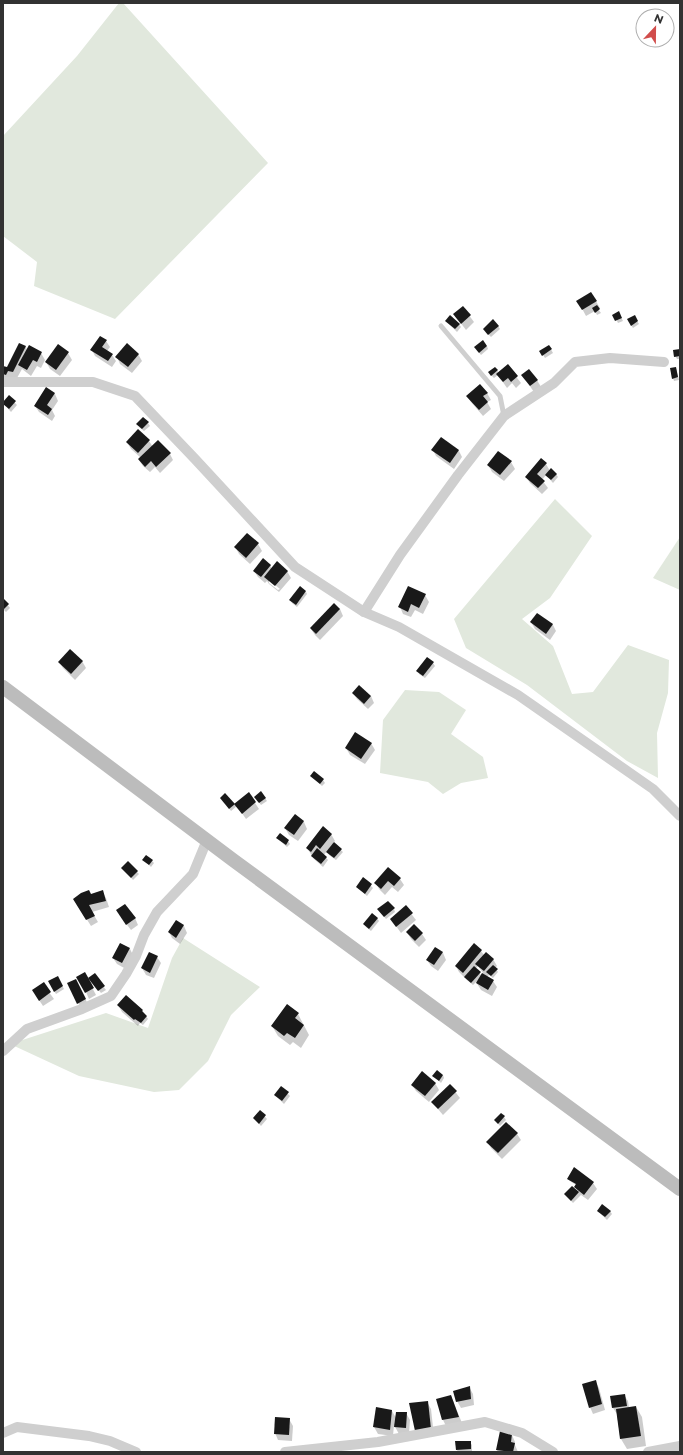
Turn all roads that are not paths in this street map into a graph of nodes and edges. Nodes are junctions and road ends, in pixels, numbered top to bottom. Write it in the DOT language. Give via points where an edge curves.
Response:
graph roads {
  1 [pos="441,326"];
  2 [pos="664,362"];
  3 [pos="3,382"];
  4 [pos="504,416"];
  5 [pos="364,612"];
  6 [pos="3,687"];
  7 [pos="680,816"];
  8 [pos="207,840"];
  9 [pos="3,1051"];
  10 [pos="680,1189"];
  11 [pos="3,1433"];
  12 [pos="680,1446"];
  13 [pos="136,1452"];
  14 [pos="285,1452"];
  15 [pos="553,1452"];
  16 [pos="648,1452"];
  1 -- 4 [label="lane" via="500,396"];
  2 -- 4 [label="street" via="610,358 575,362 554,383"];
  3 -- 5 [label="street" via="94,382 135,396 295,567"];
  4 -- 5 [label="street" via="400,555"];
  5 -- 7 [label="street" via="399,627 518,695 653,789"];
  6 -- 8 [label="main road"];
  8 -- 9 [label="street" via="193,874 157,912 133,962 111,996 26,1029"];
  8 -- 10 [label="main road"];
  11 -- 13 [label="street" via="17,1427 89,1436 110,1441"];
  12 -- 16 [label="street"];
  14 -- 15 [label="street" via="378,1442 485,1422 522,1433"];
}
